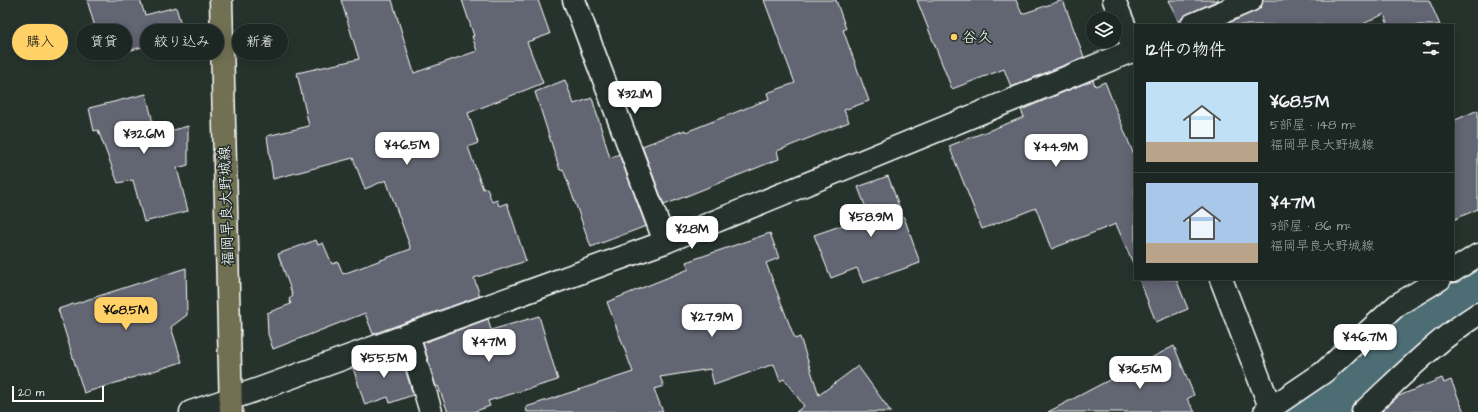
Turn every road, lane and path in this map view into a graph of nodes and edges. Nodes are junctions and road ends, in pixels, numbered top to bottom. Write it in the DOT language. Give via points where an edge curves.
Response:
graph roads {
  1 [pos="221,0"];
  2 [pos="574,0"];
  3 [pos="1114,0"];
  4 [pos="1251,0"];
  5 [pos="1194,24"];
  6 [pos="1134,48"];
  7 [pos="1134,50"];
  8 [pos="665,242"];
  9 [pos="1478,255"];
  10 [pos="1454,270"];
  11 [pos="1221,280"];
  12 [pos="1438,280"];
  13 [pos="1478,314"];
  14 [pos="408,335"];
  15 [pos="232,405"];
  16 [pos="1269,411"];
  17 [pos="191,412"];
  18 [pos="431,412"];
  19 [pos="1363,412"];
  1 -- 15 [label="main road, 福岡早良大野城線"];
  2 -- 8 [label="street"];
  3 -- 6 [label="street"];
  4 -- 5 [label="street"];
  7 -- 8 [label="street"];
  8 -- 14 [label="street"];
  9 -- 10 [label="street"];
  11 -- 16 [label="street"];
  12 -- 16 [label="street" via="1397,306 1324,372"];
  13 -- 19 [label="street" via="1452,332"];
  14 -- 15 [label="street"];
  14 -- 18 [label="street"];
  15 -- 17 [label="street"];
}
